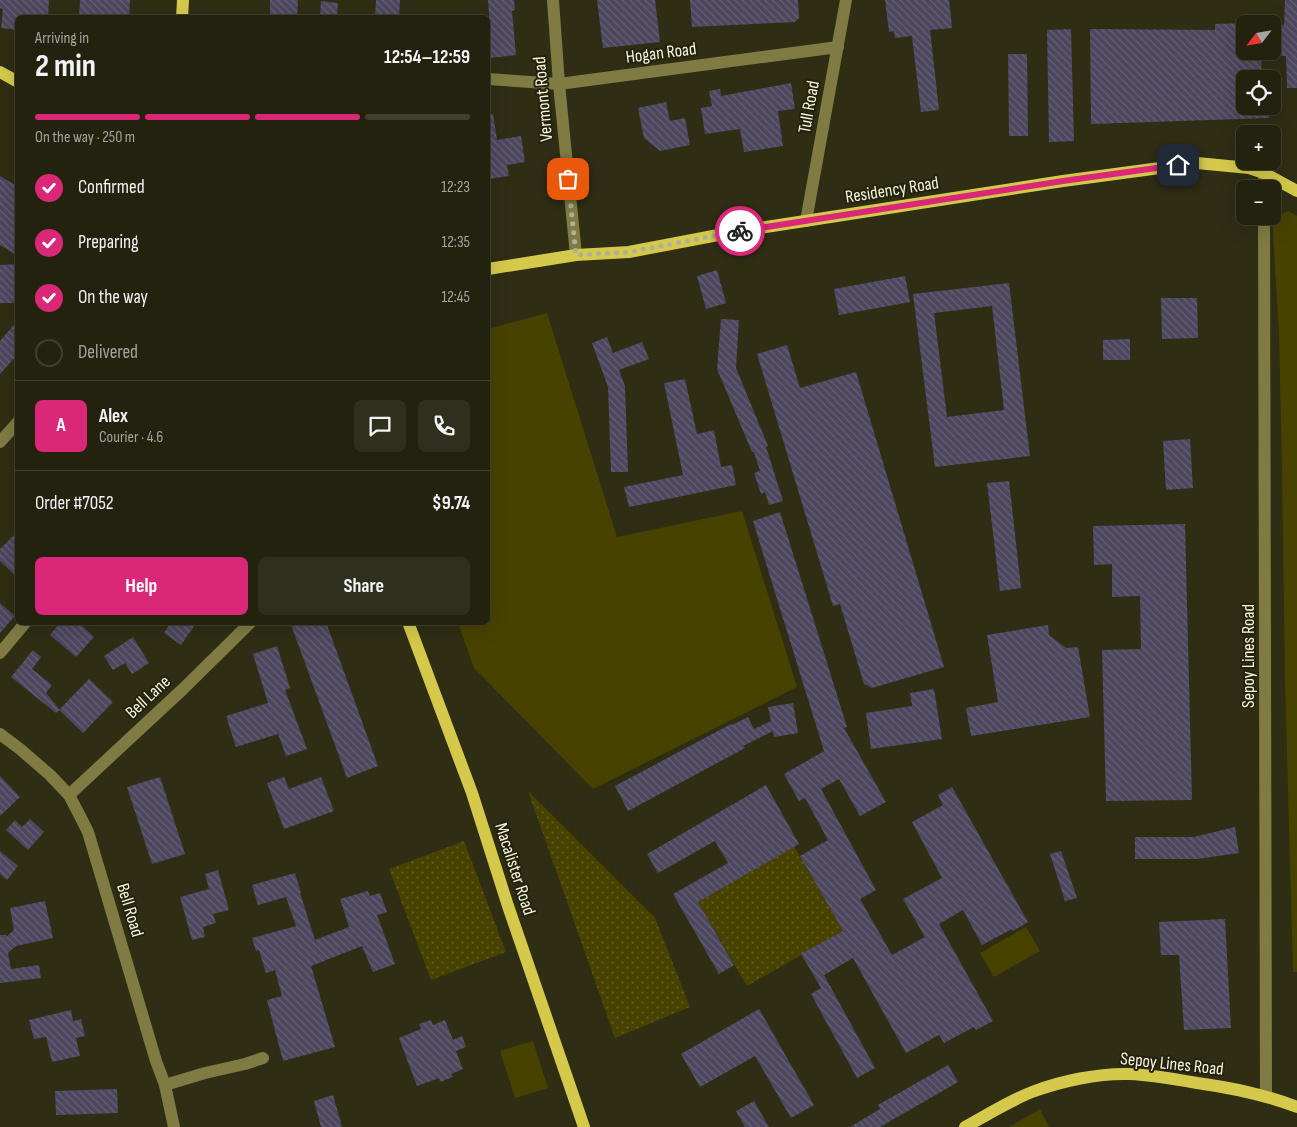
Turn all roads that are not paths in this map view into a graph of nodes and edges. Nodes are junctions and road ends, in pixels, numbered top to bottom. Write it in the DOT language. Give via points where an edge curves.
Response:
graph roads {
  1 [pos="183,0"];
  2 [pos="553,0"];
  3 [pos="846,0"];
  4 [pos="182,15"];
  5 [pos="838,48"];
  6 [pos="0,72"];
  7 [pos="490,79"];
  8 [pos="15,80"];
  9 [pos="559,84"];
  10 [pos="1264,173"];
  11 [pos="1264,180"];
  12 [pos="1297,192"];
  13 [pos="806,221"];
  14 [pos="1264,225"];
  15 [pos="576,255"];
  16 [pos="490,269"];
  17 [pos="15,425"];
  18 [pos="0,442"];
  19 [pos="23,625"];
  20 [pos="248,625"];
  21 [pos="409,625"];
  22 [pos="0,653"];
  23 [pos="0,734"];
  24 [pos="69,795"];
  25 [pos="263,1058"];
  26 [pos="165,1085"];
  27 [pos="1266,1096"];
  28 [pos="1297,1107"];
  29 [pos="174,1127"];
  30 [pos="584,1127"];
  31 [pos="965,1127"];
  1 -- 4 [label="main road"];
  2 -- 9 [label="street, Vermont Road"];
  3 -- 5 [label="street, Tull Road"];
  5 -- 9 [label="street, Hogan Road"];
  5 -- 13 [label="street, Tull Road"];
  6 -- 8 [label="main road"];
  7 -- 9 [label="street, Hogan Road"];
  9 -- 15 [label="street, Vermont Road"];
  10 -- 11 [label="street"];
  10 -- 12 [label="main road, Residency Road"];
  10 -- 13 [label="main road, Residency Road" via="1249,168 1197,163"];
  13 -- 15 [label="main road, Residency Road" via="629,252"];
  14 -- 27 [label="street, Sepoy Lines Road"];
  15 -- 16 [label="main road, Residency Road"];
  17 -- 18 [label="street"];
  19 -- 22 [label="street"];
  20 -- 24 [label="street, Bell Lane"];
  21 -- 30 [label="main road, Macalister Road" via="472,793"];
  23 -- 24 [label="street, Bell Road"];
  24 -- 26 [label="street, Bell Road" via="88,832"];
  25 -- 26 [label="street"];
  26 -- 29 [label="street, Bell Road"];
  27 -- 28 [label="main road, Sepoy Lines Road"];
  27 -- 31 [label="main road, Sepoy Lines Road" via="1166,1078 1129,1074 1094,1076 1032,1092"];
}
